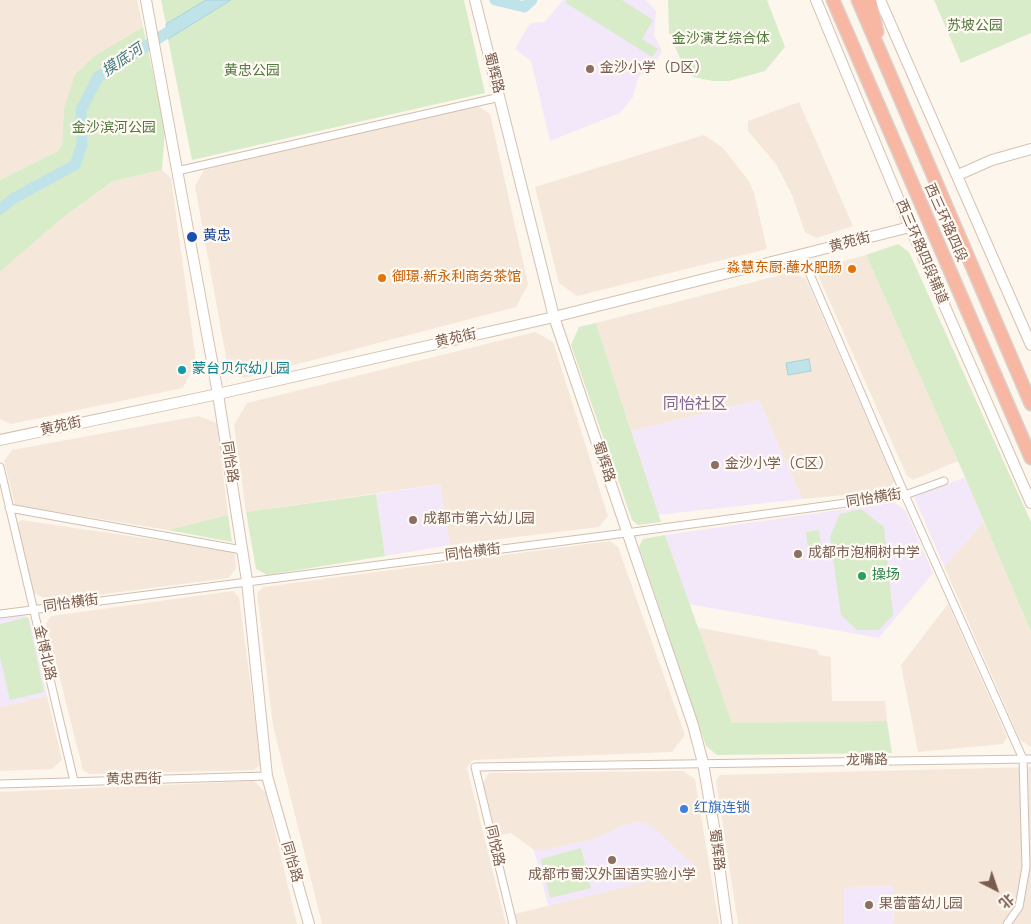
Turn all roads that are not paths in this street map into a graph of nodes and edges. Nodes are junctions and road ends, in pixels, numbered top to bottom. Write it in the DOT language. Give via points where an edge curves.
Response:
graph roads {
  1 [pos="146,0"];
  2 [pos="816,0"];
  3 [pos="833,0"];
  4 [pos="858,0"];
  5 [pos="870,0"];
  6 [pos="880,0"];
  7 [pos="475,1"];
  8 [pos="885,66"];
  9 [pos="500,98"];
  10 [pos="1031,149"];
  11 [pos="177,171"];
  12 [pos="958,175"];
  13 [pos="910,227"];
  14 [pos="802,256"];
  15 [pos="554,317"];
  16 [pos="1031,345"];
  17 [pos="218,394"];
  18 [pos="1031,404"];
  19 [pos="0,440"];
  20 [pos="1031,458"];
  21 [pos="0,467"];
  22 [pos="944,481"];
  23 [pos="905,495"];
  24 [pos="1031,503"];
  25 [pos="10,508"];
  26 [pos="626,534"];
  27 [pos="242,550"];
  28 [pos="247,581"];
  29 [pos="33,609"];
  30 [pos="0,614"];
  31 [pos="1027,759"];
  32 [pos="703,763"];
  33 [pos="475,767"];
  34 [pos="267,776"];
  35 [pos="74,781"];
  36 [pos="0,784"];
  37 [pos="308,924"];
  38 [pos="512,924"];
  39 [pos="726,924"];
  40 [pos="1007,924"];
  1 -- 11 [label="street, 同怡路"];
  2 -- 13 [label="street, 西三环路四段辅道"];
  3 -- 20 [label="highway, 西三环路四段"];
  4 -- 8 [label="highway, 西三环路四段"];
  5 -- 8 [label="highway"];
  6 -- 12 [label="street"];
  7 -- 9 [label="street, 蜀辉路"];
  8 -- 18 [label="highway, 西三环路四段"];
  9 -- 11 [label="street"];
  9 -- 15 [label="street, 蜀辉路"];
  10 -- 12 [label="street" via="992,160"];
  11 -- 17 [label="street, 同怡路"];
  12 -- 16 [label="street"];
  13 -- 14 [label="street, 黄苑街"];
  13 -- 24 [label="street, 西三环路四段辅道"];
  14 -- 15 [label="street, 黄苑街"];
  14 -- 23 [label="street"];
  15 -- 17 [label="street, 黄苑街"];
  15 -- 26 [label="street, 蜀辉路"];
  17 -- 19 [label="street, 黄苑街"];
  17 -- 27 [label="street, 同怡路"];
  21 -- 25 [label="street, 金博北路"];
  22 -- 23 [label="street, 同怡横街"];
  23 -- 26 [label="street, 同怡横街"];
  23 -- 31 [label="street"];
  25 -- 27 [label="street"];
  25 -- 29 [label="street, 金博北路"];
  26 -- 28 [label="street, 同怡横街"];
  26 -- 32 [label="street, 蜀辉路" via="693,725"];
  27 -- 28 [label="street, 同怡路"];
  28 -- 29 [label="street, 同怡横街"];
  28 -- 34 [label="street, 同怡路"];
  29 -- 30 [label="street, 同怡横街"];
  29 -- 35 [label="street, 金博北路"];
  31 -- 32 [label="street, 龙嘴路"];
  31 -- 40 [label="street" via="1026,867 1019,907"];
  32 -- 33 [label="street, 龙嘴路"];
  32 -- 39 [label="street, 蜀辉路"];
  33 -- 38 [label="street, 同悦路"];
  34 -- 35 [label="street, 黄忠西街"];
  34 -- 37 [label="street, 同怡路"];
  35 -- 36 [label="street, 黄忠西街"];
}
